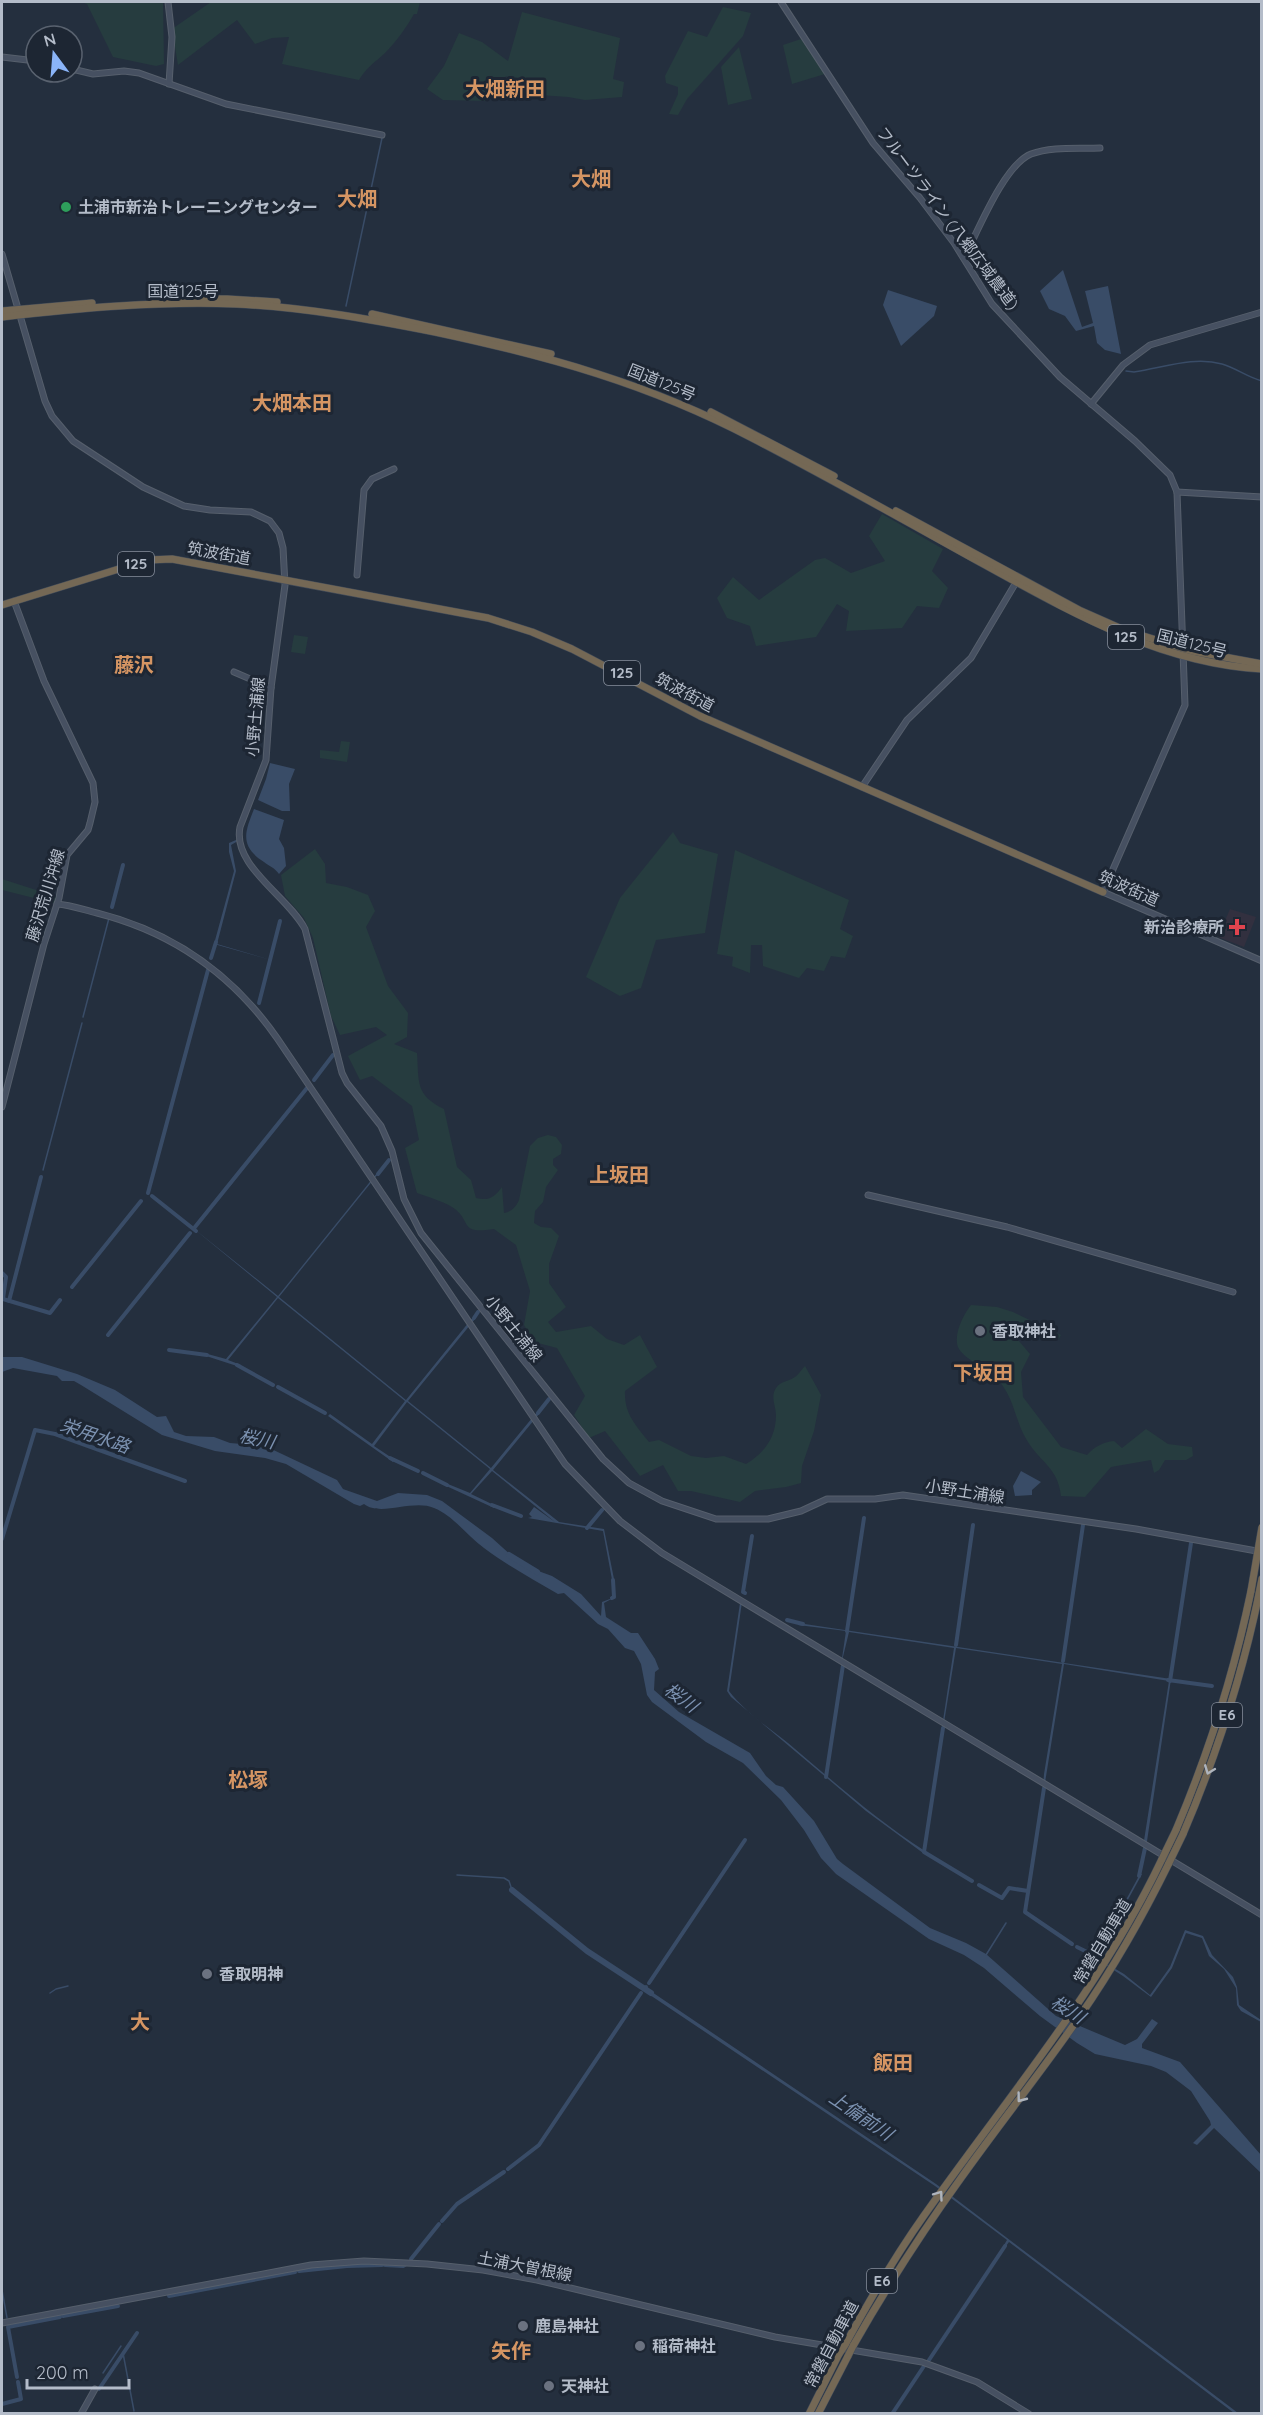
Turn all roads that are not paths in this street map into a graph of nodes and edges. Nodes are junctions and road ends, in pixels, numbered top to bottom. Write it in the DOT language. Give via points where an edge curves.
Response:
graph roads {
  1 [pos="168,2"];
  2 [pos="781,2"];
  3 [pos="2,57"];
  4 [pos="24,60"];
  5 [pos="84,72"];
  6 [pos="169,84"];
  7 [pos="382,135"];
  8 [pos="1100,148"];
  9 [pos="2,254"];
  10 [pos="964,258"];
  11 [pos="2,311"];
  12 [pos="19,312"];
  13 [pos="1262,312"];
  14 [pos="2,317"];
  15 [pos="1091,404"];
  16 [pos="394,469"];
  17 [pos="1177,492"];
  18 [pos="1262,497"];
  19 [pos="357,575"];
  20 [pos="285,579"];
  21 [pos="1018,579"];
  22 [pos="14,601"];
  23 [pos="2,605"];
  24 [pos="1182,648"];
  25 [pos="1183,657"];
  26 [pos="1262,664"];
  27 [pos="1262,669"];
  28 [pos="234,672"];
  29 [pos="271,688"];
  30 [pos="862,787"];
  31 [pos="1103,892"];
  32 [pos="57,904"];
  33 [pos="1262,961"];
  34 [pos="2,1107"];
  35 [pos="868,1195"];
  36 [pos="1233,1292"];
  37 [pos="1262,1527"];
  38 [pos="1262,1552"];
  39 [pos="1262,1579"];
  40 [pos="1255,1592"];
  41 [pos="1262,1915"];
  42 [pos="959,2174"];
  43 [pos="2,2323"];
  44 [pos="849,2345"];
  45 [pos="95,2389"];
  46 [pos="821,2398"];
  47 [pos="81,2414"];
  48 [pos="809,2414"];
  49 [pos="818,2414"];
  50 [pos="1029,2414"];
  1 -- 6 [label="main road" via="172,37"];
  2 -- 10 [label="main road, フルーツライン (八郷広域農道)" via="873,143"];
  3 -- 4 [label="main road"];
  5 -- 6 [label="main road" via="130,71"];
  6 -- 7 [label="main road" via="226,104"];
  8 -- 10 [label="main road" via="1050,149 1023,158 1006,176"];
  9 -- 12 [label="main road, 小野土浦線"];
  10 -- 15 [label="main road, フルーツライン (八郷広域農道)" via="999,313"];
  11 -- 12 [label="highway, 国道125号 / 125"];
  12 -- 14 [label="highway, 国道125号 / 125"];
  12 -- 20 [label="main road, 小野土浦線" via="46,406 73,441 160,496 184,506 264,517 275,526 282,540"];
  12 -- 21 [label="highway, 国道125号 / 125" via="162,299 266,301 371,314 540,351 629,378 730,421"];
  13 -- 15 [label="main road" via="1150,345 1123,365"];
  15 -- 17 [label="main road, フルーツライン (八郷広域農道)" via="1170,475"];
  16 -- 19 [label="main road" via="374,477 364,490"];
  17 -- 18 [label="main road"];
  17 -- 24 [label="main road"];
  20 -- 22 [label="highway, 筑波街道 / 125" via="186,560 160,559"];
  20 -- 29 [label="main road, 小野土浦線"];
  20 -- 30 [label="highway, 筑波街道 / 125" via="470,614 532,632 595,659 700,716"];
  21 -- 24 [label="highway, 国道125号 / 125" via="1124,630"];
  21 -- 25 [label="highway, 国道125号 / 125" via="1123,636"];
  21 -- 30 [label="main road" via="975,653 907,720"];
  22 -- 23 [label="highway, 筑波街道 / 125"];
  22 -- 32 [label="main road, 藤沢荒川沖線" via="95,792 89,826 68,855"];
  24 -- 25 [label="main road"];
  24 -- 26 [label="highway, 国道125号 / 125"];
  25 -- 27 [label="highway, 国道125号 / 125"];
  25 -- 31 [label="main road" via="1185,705"];
  28 -- 29 [label="main road"];
  29 -- 38 [label="main road, 小野土浦線" via="266,760 240,827 242,852 296,913 305,929 342,1073 381,1126 404,1199 417,1226 603,1459 629,1483 662,1501 716,1519 768,1519 801,1511 827,1498 903,1495"];
  30 -- 31 [label="highway, 筑波街道 / 125"];
  31 -- 33 [label="main road, 筑波街道"];
  32 -- 34 [label="main road, 藤沢荒川沖線"];
  32 -- 41 [label="main road" via="111,916 161,935 208,964 244,996 277,1038 565,1464 620,1521 662,1553"];
  35 -- 36 [label="main road" via="1007,1227"];
  37 -- 40 [label="highway, 常磐自動車道 / E6, bridge"];
  39 -- 40 [label="highway, 常磐自動車道 / E6"];
  40 -- 42 [label="highway, 常磐自動車道 / E6, bridge" via="1218,1720 1166,1861 1118,1950 1053,2048"];
  42 -- 44 [label="highway, 常磐自動車道 / E6"];
  44 -- 42 [label="highway, 常磐自動車道 / E6, one-way" via="921,2219"];
  43 -- 50 [label="main road, 土浦大曽根線" via="311,2265 374,2260 427,2264 519,2277 775,2337 922,2362 977,2382"];
  44 -- 46 [label="highway, 常磐自動車道 / E6, bridge" via="848,2356"];
  44 -- 46 [label="highway, 常磐自動車道 / E6, bridge" via="839,2354"];
  45 -- 47 [label="main road"];
  46 -- 48 [label="highway, 常磐自動車道 / E6"];
  46 -- 49 [label="highway, 常磐自動車道 / E6"];
}
